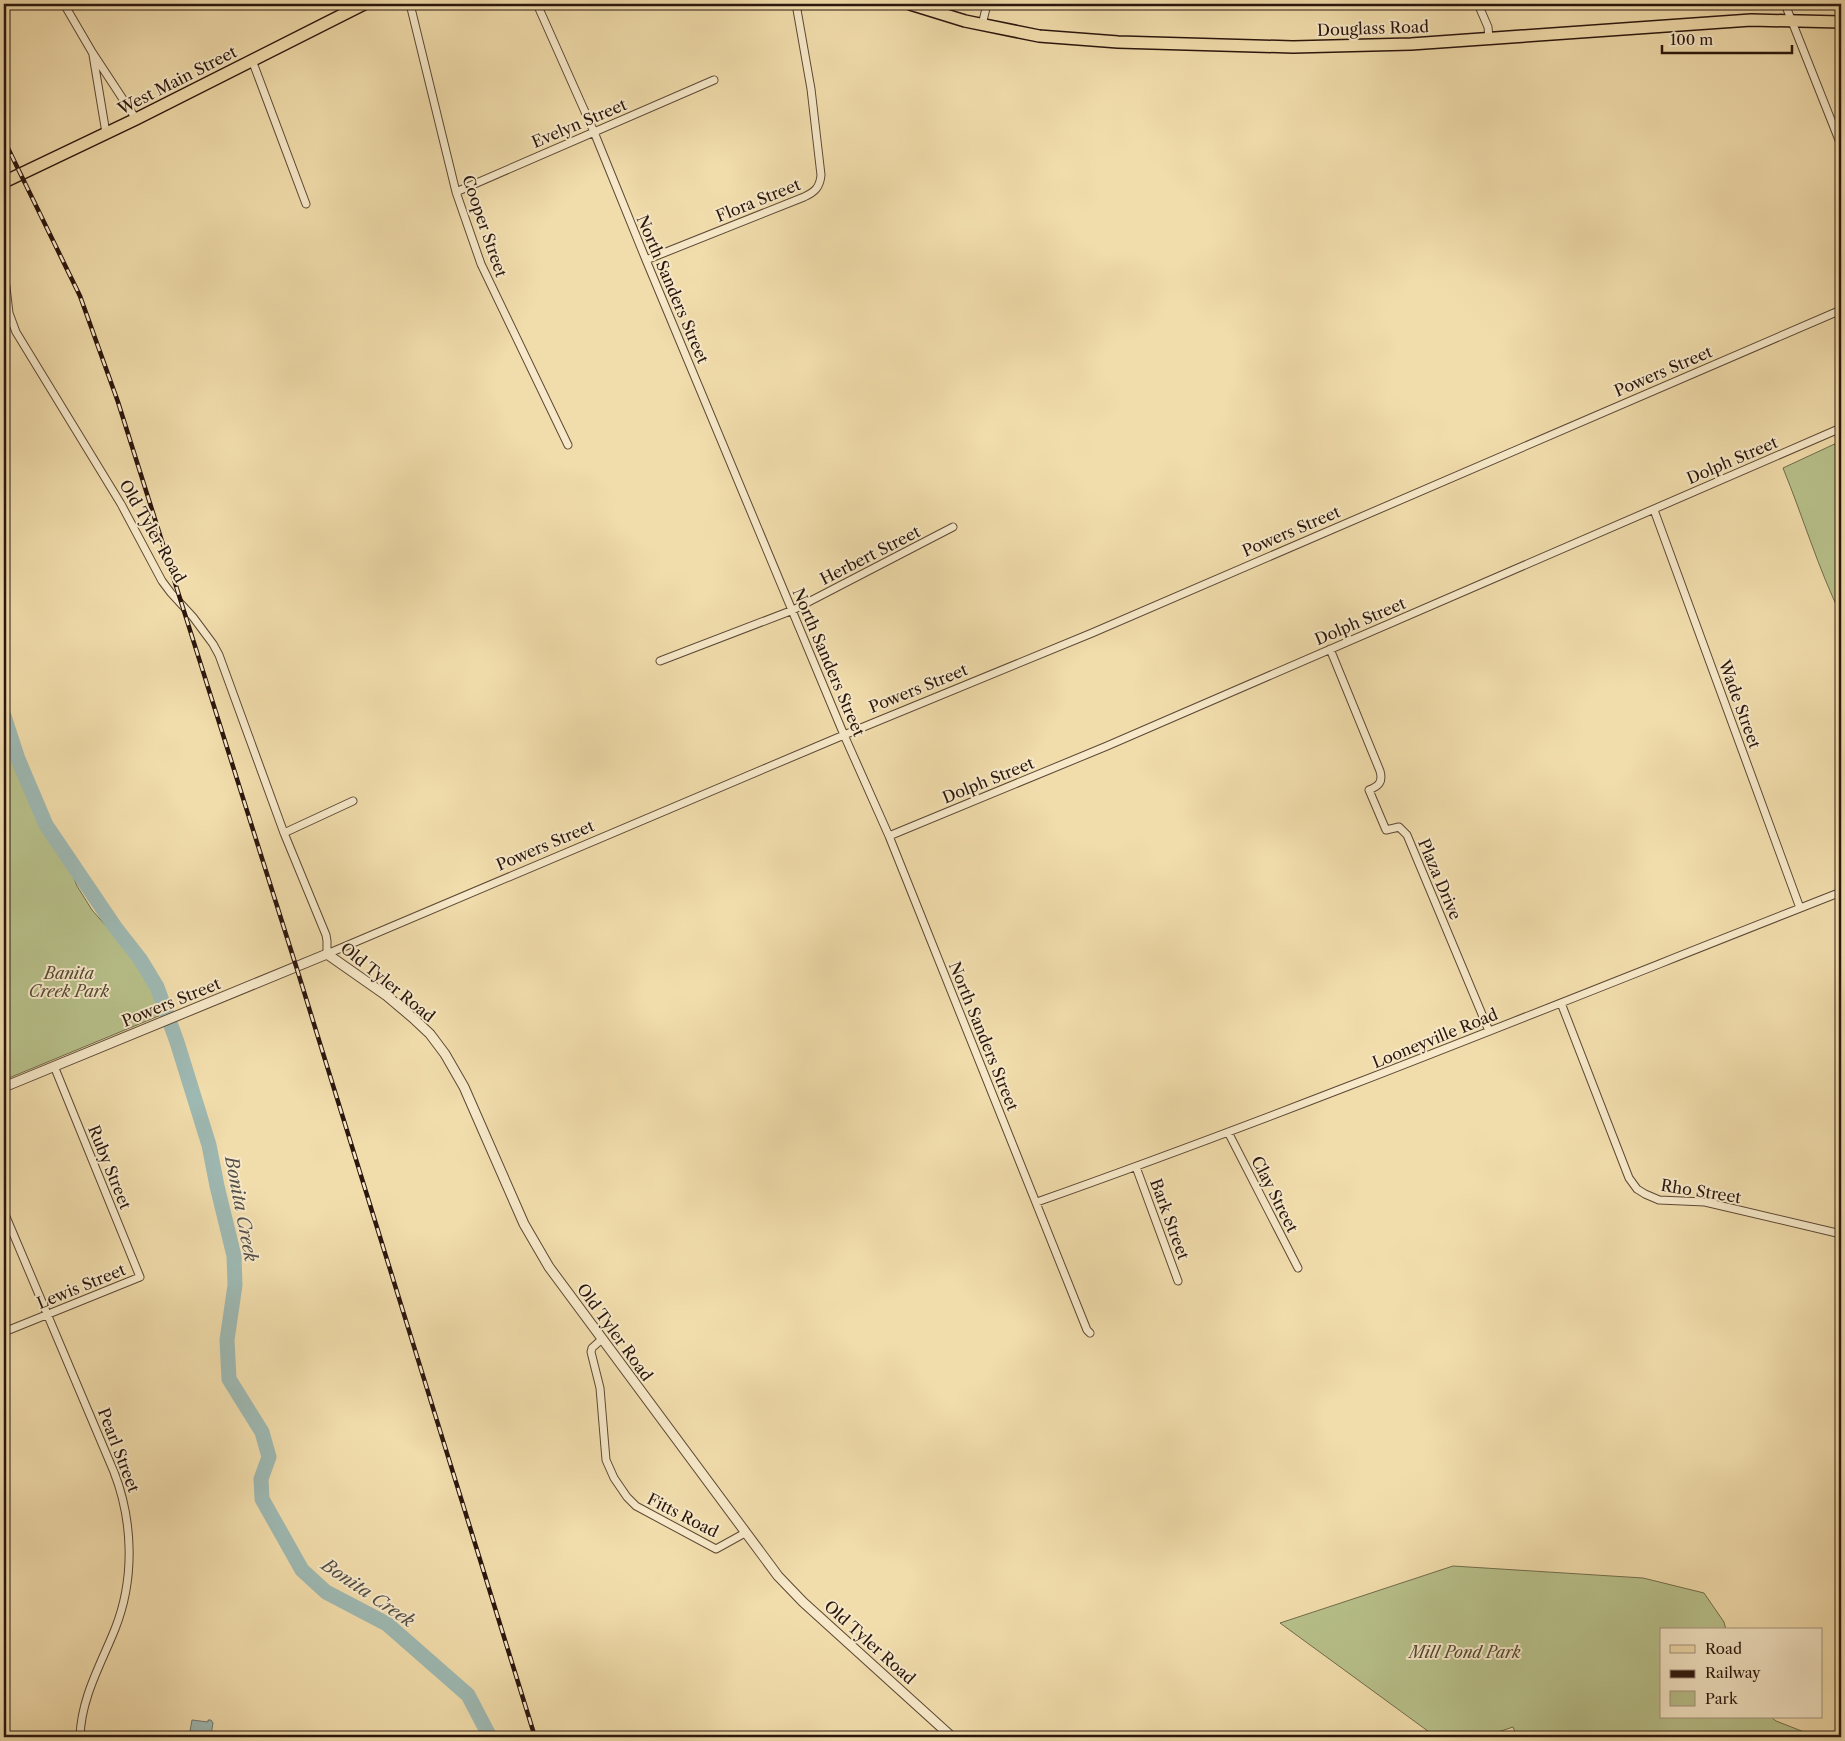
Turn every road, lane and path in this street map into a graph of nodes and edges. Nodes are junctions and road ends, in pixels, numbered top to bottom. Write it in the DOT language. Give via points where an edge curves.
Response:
graph roads {
  1 [pos="64,4"];
  2 [pos="364,4"];
  3 [pos="410,4"];
  4 [pos="537,4"];
  5 [pos="796,4"];
  6 [pos="910,4"];
  7 [pos="986,4"];
  8 [pos="1478,4"];
  9 [pos="1785,4"];
  10 [pos="1792,20"];
  11 [pos="1841,22"];
  12 [pos="982,25"];
  13 [pos="1489,39"];
  14 [pos="92,52"];
  15 [pos="252,60"];
  16 [pos="714,80"];
  17 [pos="136,119"];
  18 [pos="594,132"];
  19 [pos="106,133"];
  20 [pos="1841,144"];
  21 [pos="4,182"];
  22 [pos="456,192"];
  23 [pos="306,204"];
  24 [pos="646,260"];
  25 [pos="4,270"];
  26 [pos="1841,310"];
  27 [pos="1841,428"];
  28 [pos="568,445"];
  29 [pos="1654,510"];
  30 [pos="953,527"];
  31 [pos="793,610"];
  32 [pos="1330,649"];
  33 [pos="660,661"];
  34 [pos="844,735"];
  35 [pos="353,800"];
  36 [pos="284,832"];
  37 [pos="889,836"];
  38 [pos="1841,892"];
  39 [pos="1800,908"];
  40 [pos="327,954"];
  41 [pos="1561,1003"];
  42 [pos="1489,1031"];
  43 [pos="54,1066"];
  44 [pos="4,1087"];
  45 [pos="1228,1132"];
  46 [pos="1136,1167"];
  47 [pos="1037,1202"];
  48 [pos="4,1212"];
  49 [pos="1841,1234"];
  50 [pos="1298,1268"];
  51 [pos="140,1277"];
  52 [pos="1178,1281"];
  53 [pos="48,1314"];
  54 [pos="4,1332"];
  55 [pos="1090,1333"];
  56 [pos="602,1339"];
  57 [pos="745,1532"];
  58 [pos="80,1737"];
  59 [pos="952,1737"];
  1 -- 14 [label="street"];
  2 -- 15 [label="main road, West Main Street"];
  3 -- 22 [label="street, Cooper Street"];
  4 -- 18 [label="street, North Sanders Street"];
  5 -- 24 [label="street, Flora Street" via="811,89 821,175 818,188 804,197"];
  6 -- 12 [label="main road, Douglass Road"];
  7 -- 12 [label="street"];
  8 -- 13 [label="street" via="1488,27"];
  9 -- 10 [label="street"];
  10 -- 11 [label="main road, Douglass Road"];
  10 -- 13 [label="main road, Douglass Road" via="1694,23"];
  10 -- 20 [label="street"];
  12 -- 13 [label="main road, Douglass Road" via="1039,36 1118,42 1349,46"];
  14 -- 17 [label="street"];
  14 -- 19 [label="street"];
  15 -- 17 [label="main road, West Main Street"];
  15 -- 23 [label="street"];
  16 -- 18 [label="street, Evelyn Street"];
  17 -- 19 [label="main road, West Main Street"];
  18 -- 22 [label="street, Evelyn Street"];
  18 -- 24 [label="street, North Sanders Street"];
  19 -- 21 [label="main road, West Main Street"];
  22 -- 28 [label="street, Cooper Street" via="480,264"];
  24 -- 31 [label="street, North Sanders Street"];
  25 -- 36 [label="street, Old Tyler Road" via="9,313 16,332 121,504 166,588 193,616 219,656"];
  26 -- 34 [label="street, Powers Street" via="1092,633"];
  27 -- 29 [label="street, Dolph Street"];
  29 -- 32 [label="street, Dolph Street"];
  29 -- 39 [label="street, Wade Street"];
  30 -- 31 [label="street, Herbert Street"];
  31 -- 33 [label="street, Herbert Street"];
  31 -- 34 [label="street, North Sanders Street"];
  32 -- 37 [label="street, Dolph Street"];
  32 -- 42 [label="street, Plaza Drive" via="1380,771 1382,779 1369,790 1386,830 1399,827 1407,834"];
  34 -- 37 [label="street, North Sanders Street"];
  34 -- 40 [label="street, Powers Street"];
  35 -- 36 [label="street"];
  36 -- 40 [label="street, Old Tyler Road" via="326,934"];
  37 -- 47 [label="street, North Sanders Street"];
  38 -- 39 [label="street, Looneyville Road"];
  39 -- 41 [label="street, Looneyville Road"];
  40 -- 43 [label="street, Powers Street"];
  40 -- 56 [label="street, Old Tyler Road" via="413,1018 445,1054 464,1087 524,1224 549,1267"];
  41 -- 42 [label="street, Looneyville Road"];
  41 -- 49 [label="street, Rho Street" via="1629,1178 1637,1189 1666,1201 1705,1202"];
  42 -- 45 [label="street, Looneyville Road"];
  43 -- 44 [label="street, Powers Street"];
  43 -- 51 [label="street, Ruby Street"];
  45 -- 46 [label="street, Looneyville Road"];
  45 -- 50 [label="street, Clay Street"];
  46 -- 47 [label="street, Looneyville Road"];
  46 -- 52 [label="street, Bark Street"];
  47 -- 55 [label="street, North Sanders Street"];
  48 -- 53 [label="street, Pearl Street"];
  51 -- 53 [label="street, Lewis Street"];
  53 -- 54 [label="street, Lewis Street"];
  53 -- 58 [label="street, Pearl Street" via="117,1480 127,1522 128,1573 124,1602 93,1680"];
  56 -- 57 [label="street, Old Tyler Road"];
  56 -- 57 [label="street, Fitts Road" via="591,1352 600,1388 606,1460 620,1488 636,1506 716,1549"];
  57 -- 59 [label="street, Old Tyler Road" via="778,1576 803,1602"];
}
